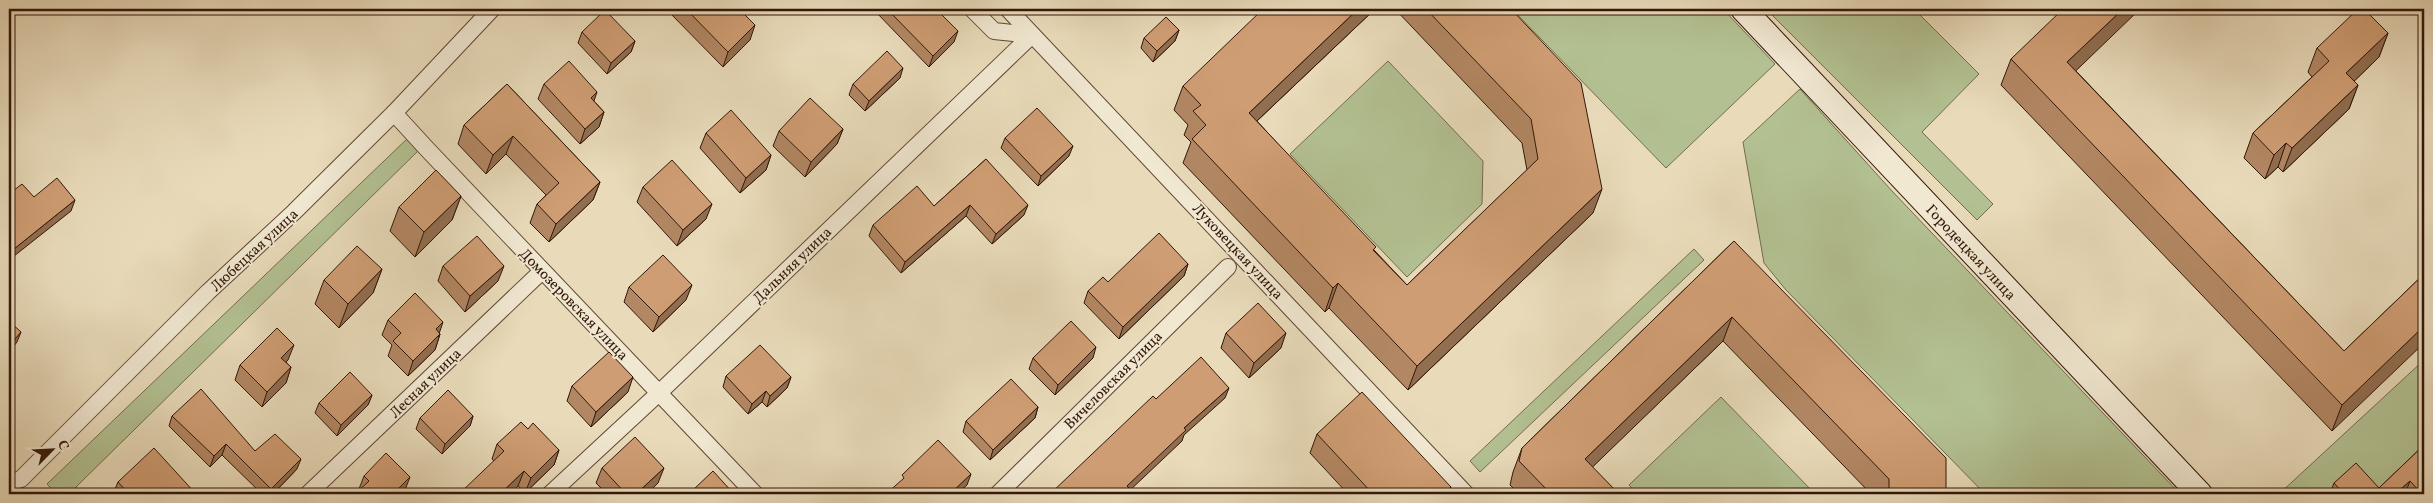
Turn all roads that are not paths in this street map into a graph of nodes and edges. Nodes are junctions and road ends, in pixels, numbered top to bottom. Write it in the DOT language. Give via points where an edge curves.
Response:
graph roads {
  1 [pos="492,9"];
  2 [pos="972,9"];
  3 [pos="1008,9"];
  4 [pos="1742,9"];
  5 [pos="1032,35"];
  6 [pos="394,113"];
  7 [pos="1228,266"];
  8 [pos="542,271"];
  9 [pos="660,392"];
  10 [pos="17,485"];
  11 [pos="308,494"];
  12 [pos="550,494"];
  13 [pos="755,494"];
  14 [pos="998,494"];
  15 [pos="1466,494"];
  16 [pos="2200,494"];
  1 -- 6 [label="street, Любецкая улица"];
  2 -- 5 [label="street" via="994,31"];
  3 -- 5 [label="street, Луковецкая улица"];
  4 -- 16 [label="street, Городецкая улица"];
  5 -- 9 [label="street, Дальняя улица"];
  5 -- 15 [label="street, Луковецкая улица"];
  6 -- 8 [label="street, Домозеровская улица"];
  6 -- 10 [label="street, Любецкая улица" via="208,292"];
  7 -- 14 [label="street, Вичеловская улица"];
  8 -- 9 [label="street, Домозеровская улица"];
  8 -- 11 [label="street, Лесная улица"];
  9 -- 12 [label="street, Дальняя улица"];
  9 -- 13 [label="street, Домозеровская улица"];
}
